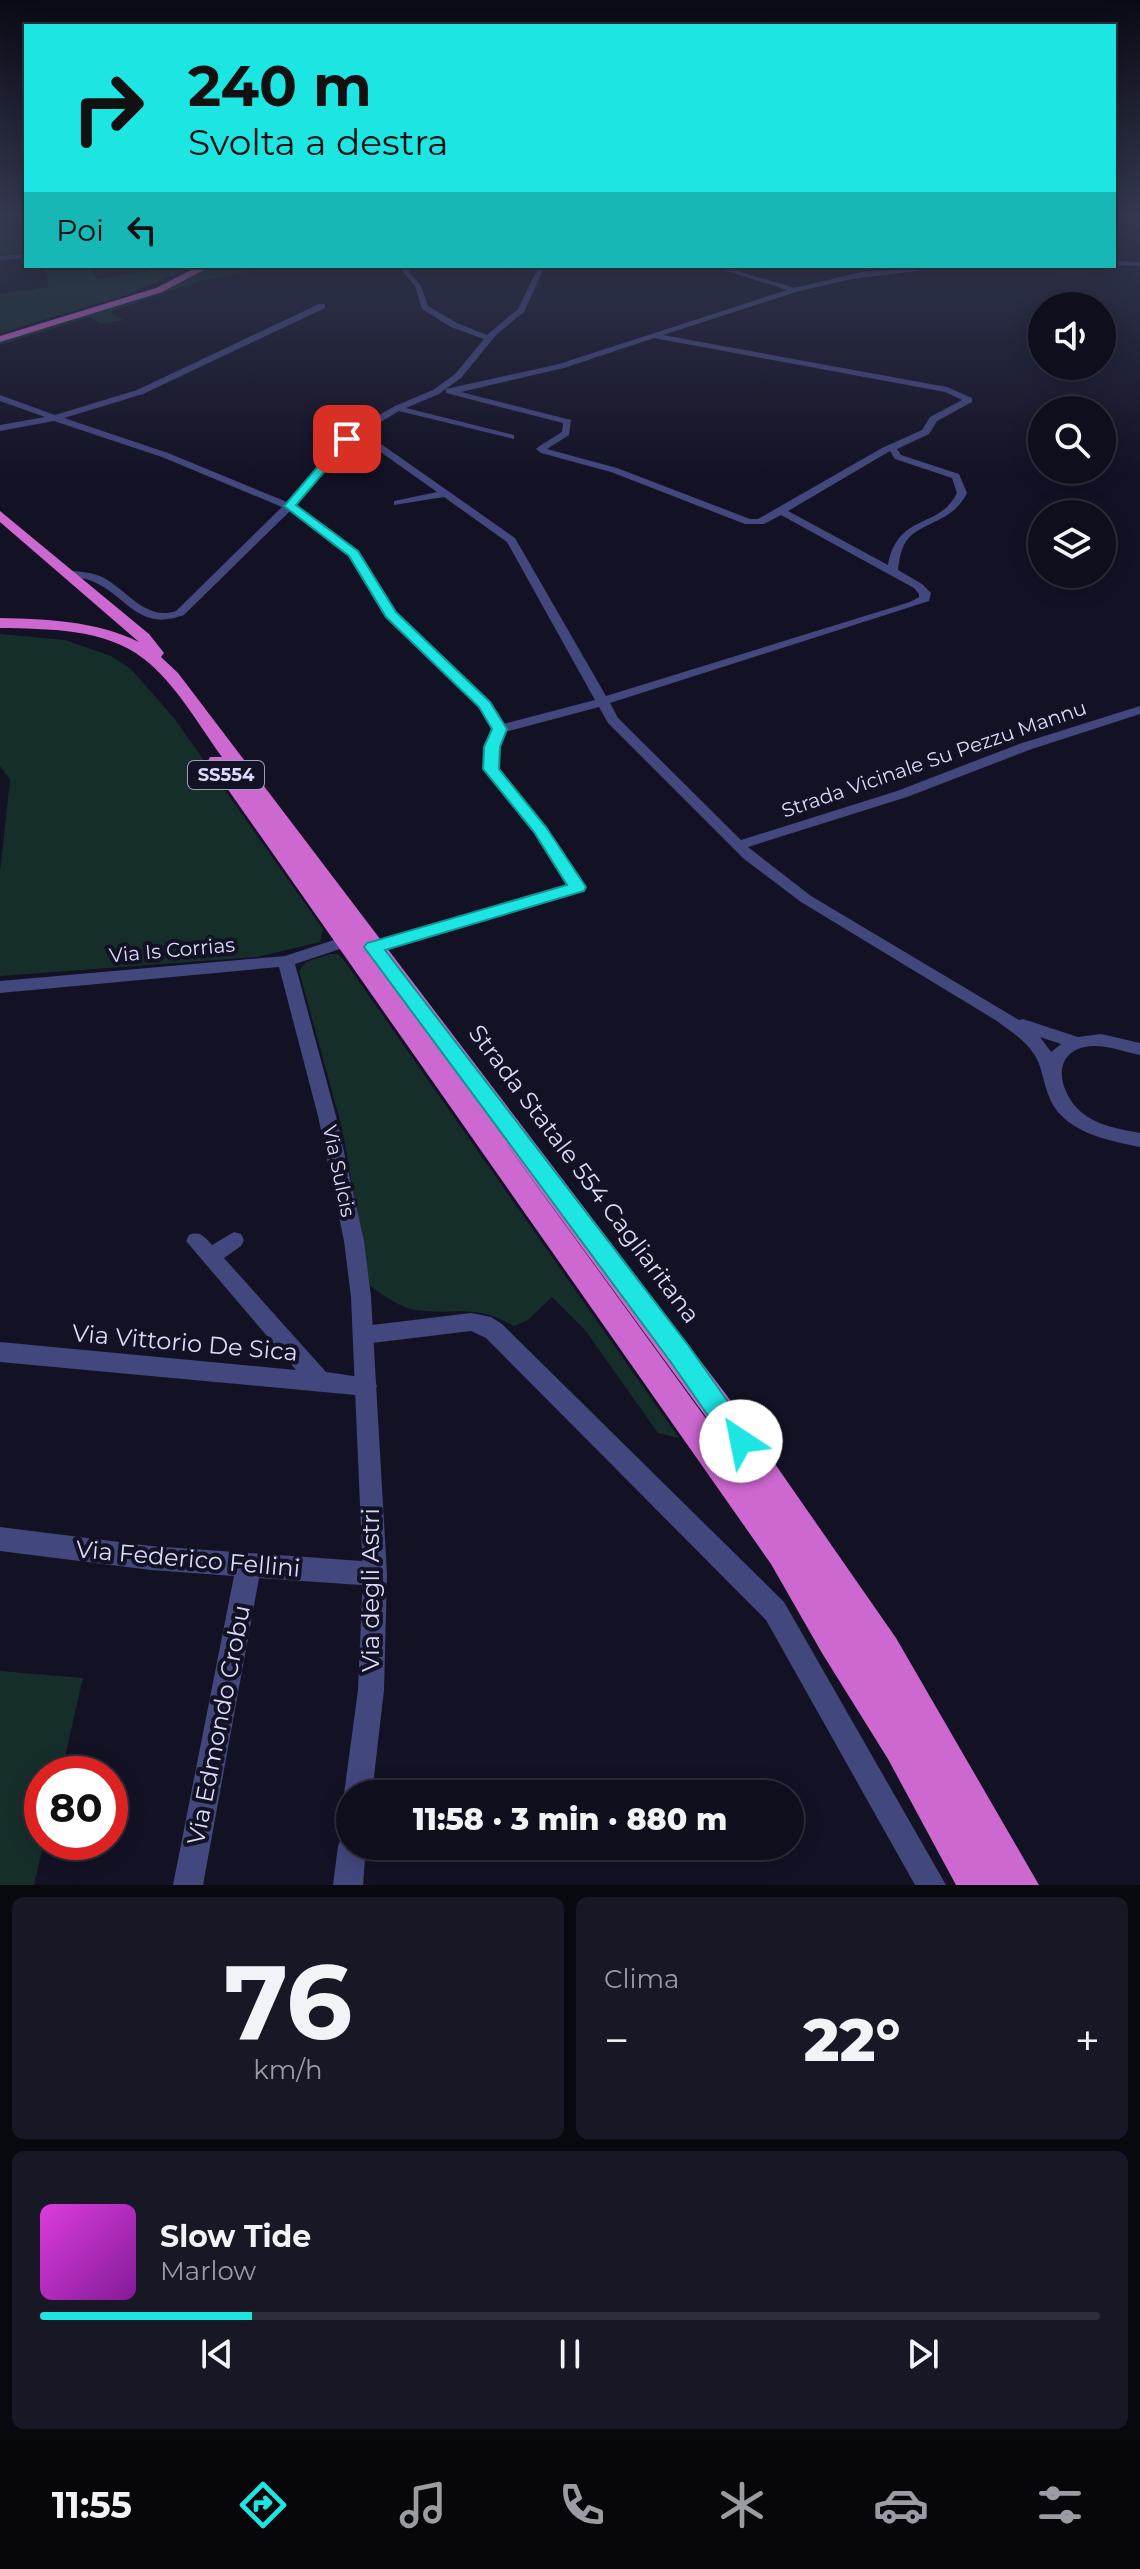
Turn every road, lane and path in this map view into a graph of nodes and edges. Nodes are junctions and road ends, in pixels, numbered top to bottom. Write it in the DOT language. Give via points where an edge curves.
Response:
graph roads {
  1 [pos="113,301"];
  2 [pos="122,301"];
  3 [pos="423,301"];
  4 [pos="525,301"];
  5 [pos="761,301"];
  6 [pos="322,306"];
  7 [pos="654,336"];
  8 [pos="0,337"];
  9 [pos="488,338"];
  10 [pos="449,391"];
  11 [pos="436,392"];
  12 [pos="0,398"];
  13 [pos="398,408"];
  14 [pos="55,418"];
  15 [pos="0,428"];
  16 [pos="355,432"];
  17 [pos="511,437"];
  18 [pos="892,448"];
  19 [pos="447,493"];
  20 [pos="398,503"];
  21 [pos="289,506"];
  22 [pos="781,511"];
  23 [pos="0,515"];
  24 [pos="892,571"];
  25 [pos="67,573"];
  26 [pos="0,623"];
  27 [pos="0,630"];
  28 [pos="172,677"];
  29 [pos="600,701"];
  30 [pos="1140,710"];
  31 [pos="499,729"];
  32 [pos="740,845"];
  33 [pos="360,944"];
  34 [pos="286,961"];
  35 [pos="0,987"];
  36 [pos="1003,1017"];
  37 [pos="1077,1043"];
  38 [pos="1140,1049"];
  39 [pos="1050,1071"];
  40 [pos="1140,1140"];
  41 [pos="234,1240"];
  42 [pos="364,1335"];
  43 [pos="0,1352"];
  44 [pos="321,1382"];
  45 [pos="366,1386"];
  46 [pos="0,1539"];
  47 [pos="249,1565"];
  48 [pos="375,1574"];
  49 [pos="360,1780"];
  50 [pos="351,1860"];
  51 [pos="188,1885"];
  52 [pos="348,1885"];
  53 [pos="932,1885"];
  54 [pos="978,1885"];
  55 [pos="1019,1885"];
  1 -- 8 [label="highway"];
  2 -- 8 [label="highway"];
  3 -- 9 [label="street" via="454,325"];
  4 -- 9 [label="street"];
  5 -- 7 [label="street"];
  6 -- 14 [label="street" via="140,392"];
  7 -- 10 [label="street" via="561,366"];
  7 -- 18 [label="street" via="947,390 969,400 933,419 926,432"];
  9 -- 11 [label="street" via="458,376"];
  10 -- 11 [label="street"];
  10 -- 22 [label="street" via="565,419 566,433 544,451 614,470 749,522"];
  11 -- 13 [label="street"];
  12 -- 14 [label="street"];
  13 -- 16 [label="street"];
  13 -- 17 [label="street"];
  14 -- 15 [label="street"];
  14 -- 21 [label="street" via="165,455"];
  16 -- 19 [label="street"];
  16 -- 21 [label="street"];
  18 -- 22 [label="street"];
  18 -- 24 [label="street" via="898,457 956,476 962,493 951,508 904,537"];
  19 -- 20 [label="street"];
  19 -- 29 [label="street" via="511,540"];
  21 -- 25 [label="street" via="171,618 151,616 97,579"];
  21 -- 31 [label="street" via="354,554 391,614 485,705"];
  22 -- 24 [label="street"];
  23 -- 25 [label="highway"];
  24 -- 29 [label="street" via="918,586 925,599"];
  25 -- 28 [label="highway" via="143,637"];
  26 -- 28 [label="highway, Strada Statale 554 Cagliaritana / SS554" via="70,627 114,639 146,652"];
  27 -- 33 [label="highway, Strada Statale 554 Cagliaritana / SS554" via="78,637 117,649 147,669"];
  28 -- 33 [label="highway, Strada Statale 554 Cagliaritana / SS554"];
  29 -- 31 [label="street"];
  29 -- 32 [label="street"];
  30 -- 32 [label="street, Strada Vicinale Su Pezzu Mannu"];
  31 -- 33 [label="street, Via Is Corrias" via="491,769 541,830 578,887"];
  32 -- 36 [label="street" via="806,899"];
  33 -- 34 [label="street, Via Is Corrias"];
  33 -- 54 [label="highway, Strada Statale 554 Cagliaritana / SS554" via="783,1552"];
  33 -- 55 [label="highway, Strada Statale 554 Cagliaritana / SS554" via="723,1415 883,1651"];
  34 -- 35 [label="street, Via Is Corrias"];
  34 -- 42 [label="street, Via Sulcis" via="354,1241"];
  36 -- 37 [label="street"];
  36 -- 39 [label="street" via="1047,1055"];
  37 -- 38 [label="street" via="1111,1041"];
  37 -- 39 [label="street" via="1058,1054"];
  39 -- 40 [label="street" via="1054,1092 1078,1119 1106,1134"];
  41 -- 44 [label="street" via="203,1249"];
  42 -- 45 [label="street, Via Sulcis"];
  42 -- 53 [label="street" via="471,1322 494,1331 775,1611"];
  43 -- 44 [label="street, Via Vittorio De Sica"];
  44 -- 45 [label="street, Via Vittorio De Sica"];
  45 -- 48 [label="street, Via degli Astri"];
  46 -- 47 [label="street, Via Federico Fellini"];
  47 -- 48 [label="street, Via Federico Fellini"];
  47 -- 51 [label="street, Via Edmondo Crobu"];
  48 -- 49 [label="street, Via degli Astri" via="371,1690"];
  50 -- 52 [label="street"];
}
